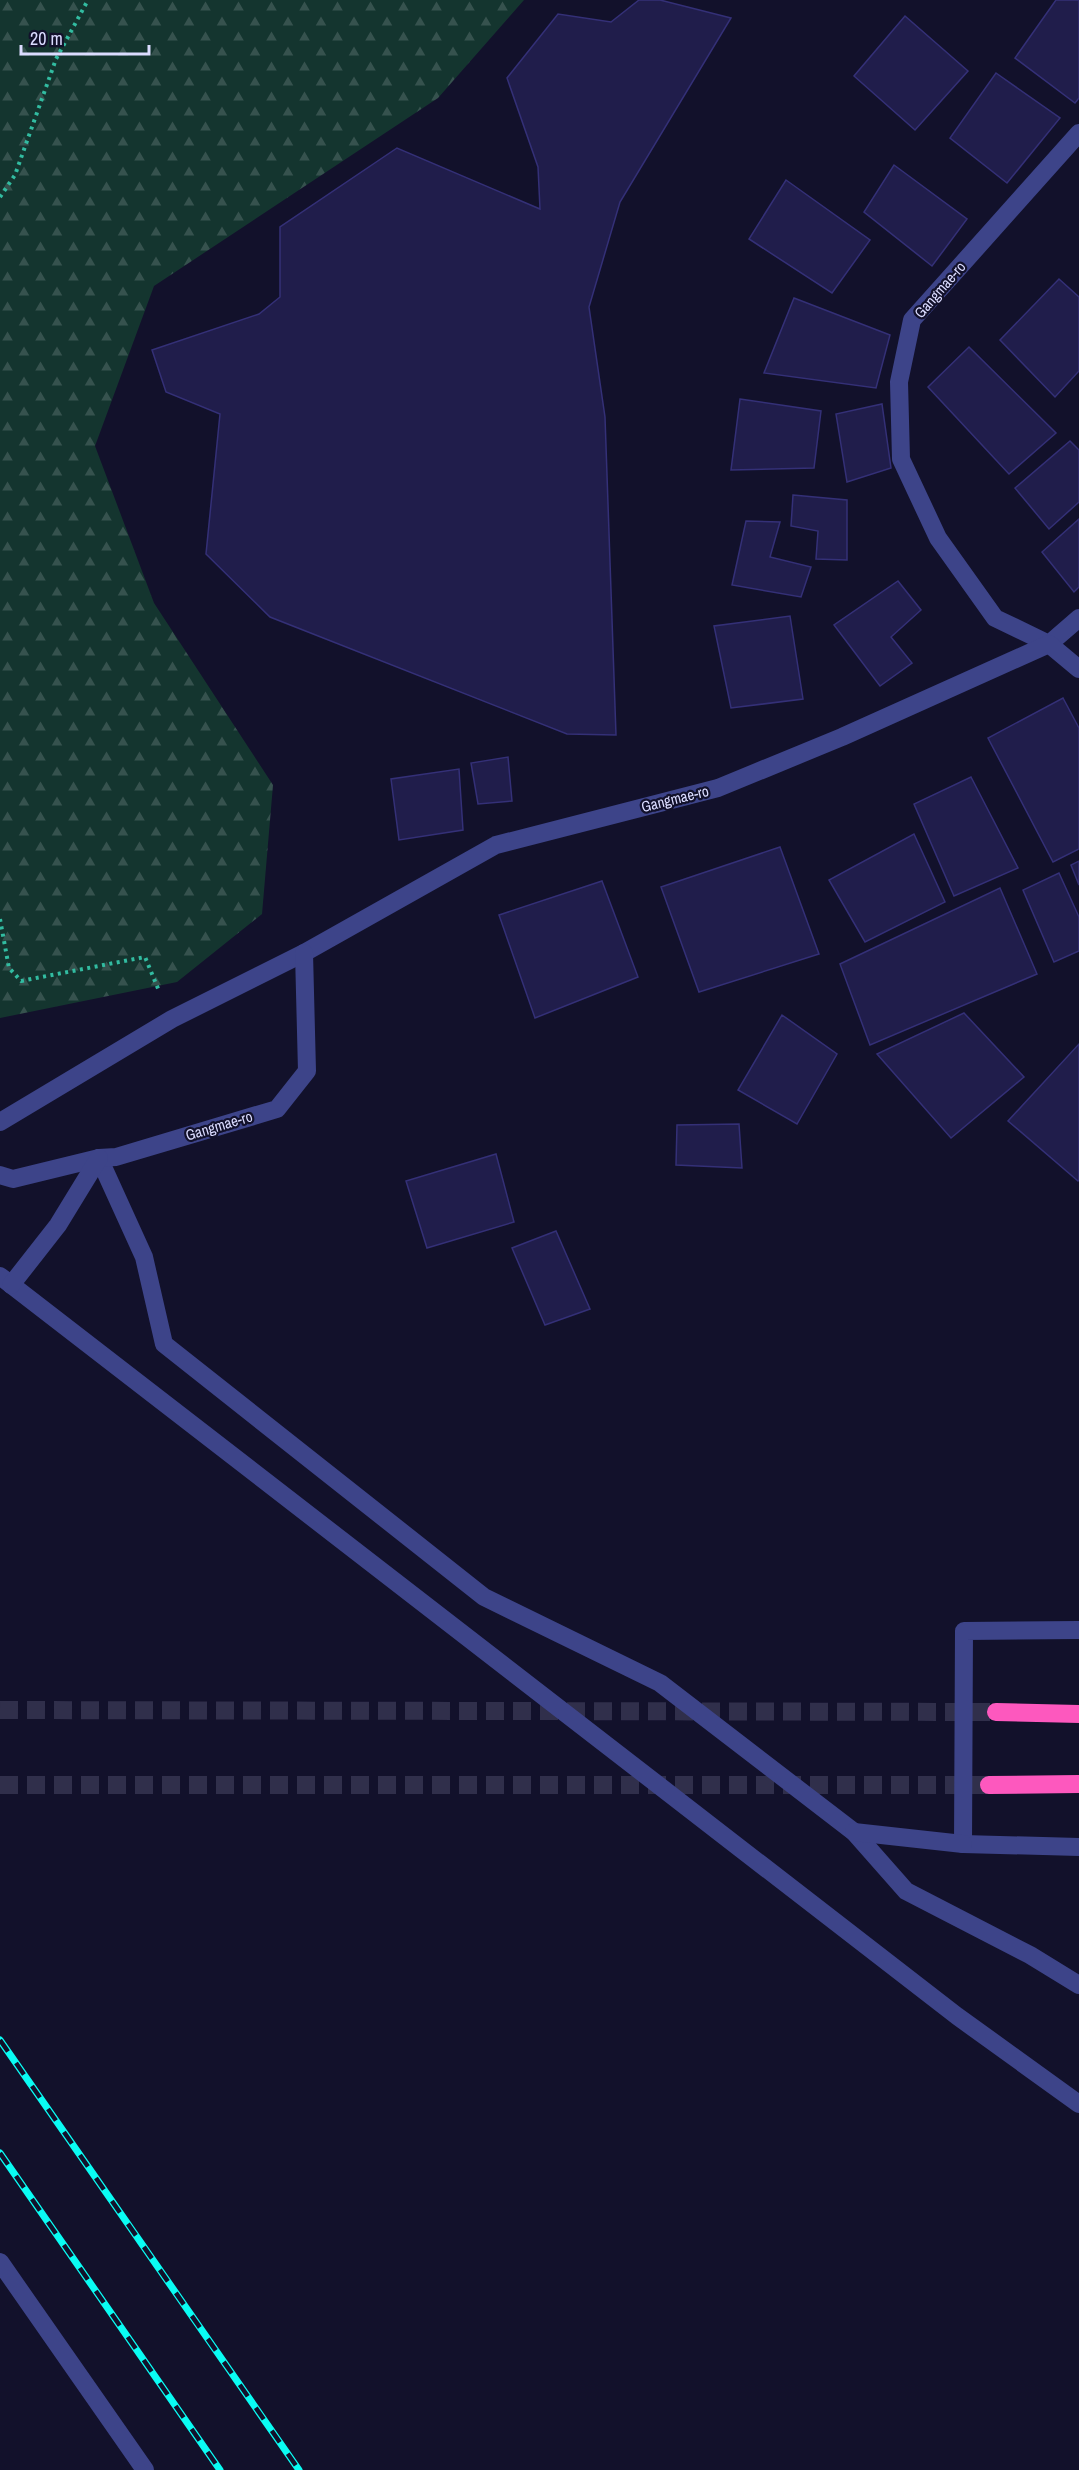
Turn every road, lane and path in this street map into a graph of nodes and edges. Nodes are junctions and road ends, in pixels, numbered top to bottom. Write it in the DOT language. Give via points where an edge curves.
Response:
graph roads {
  1 [pos="88,0"];
  2 [pos="1079,133"];
  3 [pos="0,197"];
  4 [pos="1079,618"];
  5 [pos="1049,644"];
  6 [pos="1079,669"];
  7 [pos="0,919"];
  8 [pos="304,953"];
  9 [pos="172,1019"];
  10 [pos="0,1122"];
  11 [pos="99,1158"];
  12 [pos="0,1175"];
  13 [pos="5,1281"];
  14 [pos="1079,1630"];
  15 [pos="996,1712"];
  16 [pos="1079,1714"];
  17 [pos="1079,1784"];
  18 [pos="989,1785"];
  19 [pos="854,1833"];
  20 [pos="963,1844"];
  21 [pos="1079,1846"];
  22 [pos="1079,1986"];
  23 [pos="1079,2104"];
  24 [pos="0,2262"];
  25 [pos="145,2470"];
  1 -- 3 [label="path" via="56,59 15,175"];
  2 -- 5 [label="street, Gangmae-ro" via="912,320 899,382 901,459 938,538 995,618"];
  4 -- 5 [label="street, Gangmae-ro"];
  5 -- 6 [label="street, Gangmae-ro"];
  5 -- 8 [label="street, Gangmae-ro" via="718,788 496,845"];
  7 -- 9 [label="path" via="9,968 21,981 145,957"];
  8 -- 9 [label="street, Gangmae-ro"];
  8 -- 11 [label="street, Gangmae-ro" via="306,1071 277,1109 116,1157"];
  9 -- 10 [label="street, Gangmae-ro"];
  11 -- 12 [label="street, Gangmae-ro" via="13,1179"];
  11 -- 13 [label="street" via="58,1225"];
  11 -- 19 [label="street" via="144,1257 164,1344 484,1597 660,1683"];
  13 -- 23 [label="street" via="957,2016"];
  14 -- 20 [label="street" via="964,1631"];
  15 -- 16 [label="highway"];
  17 -- 18 [label="highway"];
  19 -- 20 [label="street"];
  19 -- 22 [label="street" via="906,1892 1030,1955"];
  20 -- 21 [label="street"];
  24 -- 25 [label="street"];
}
